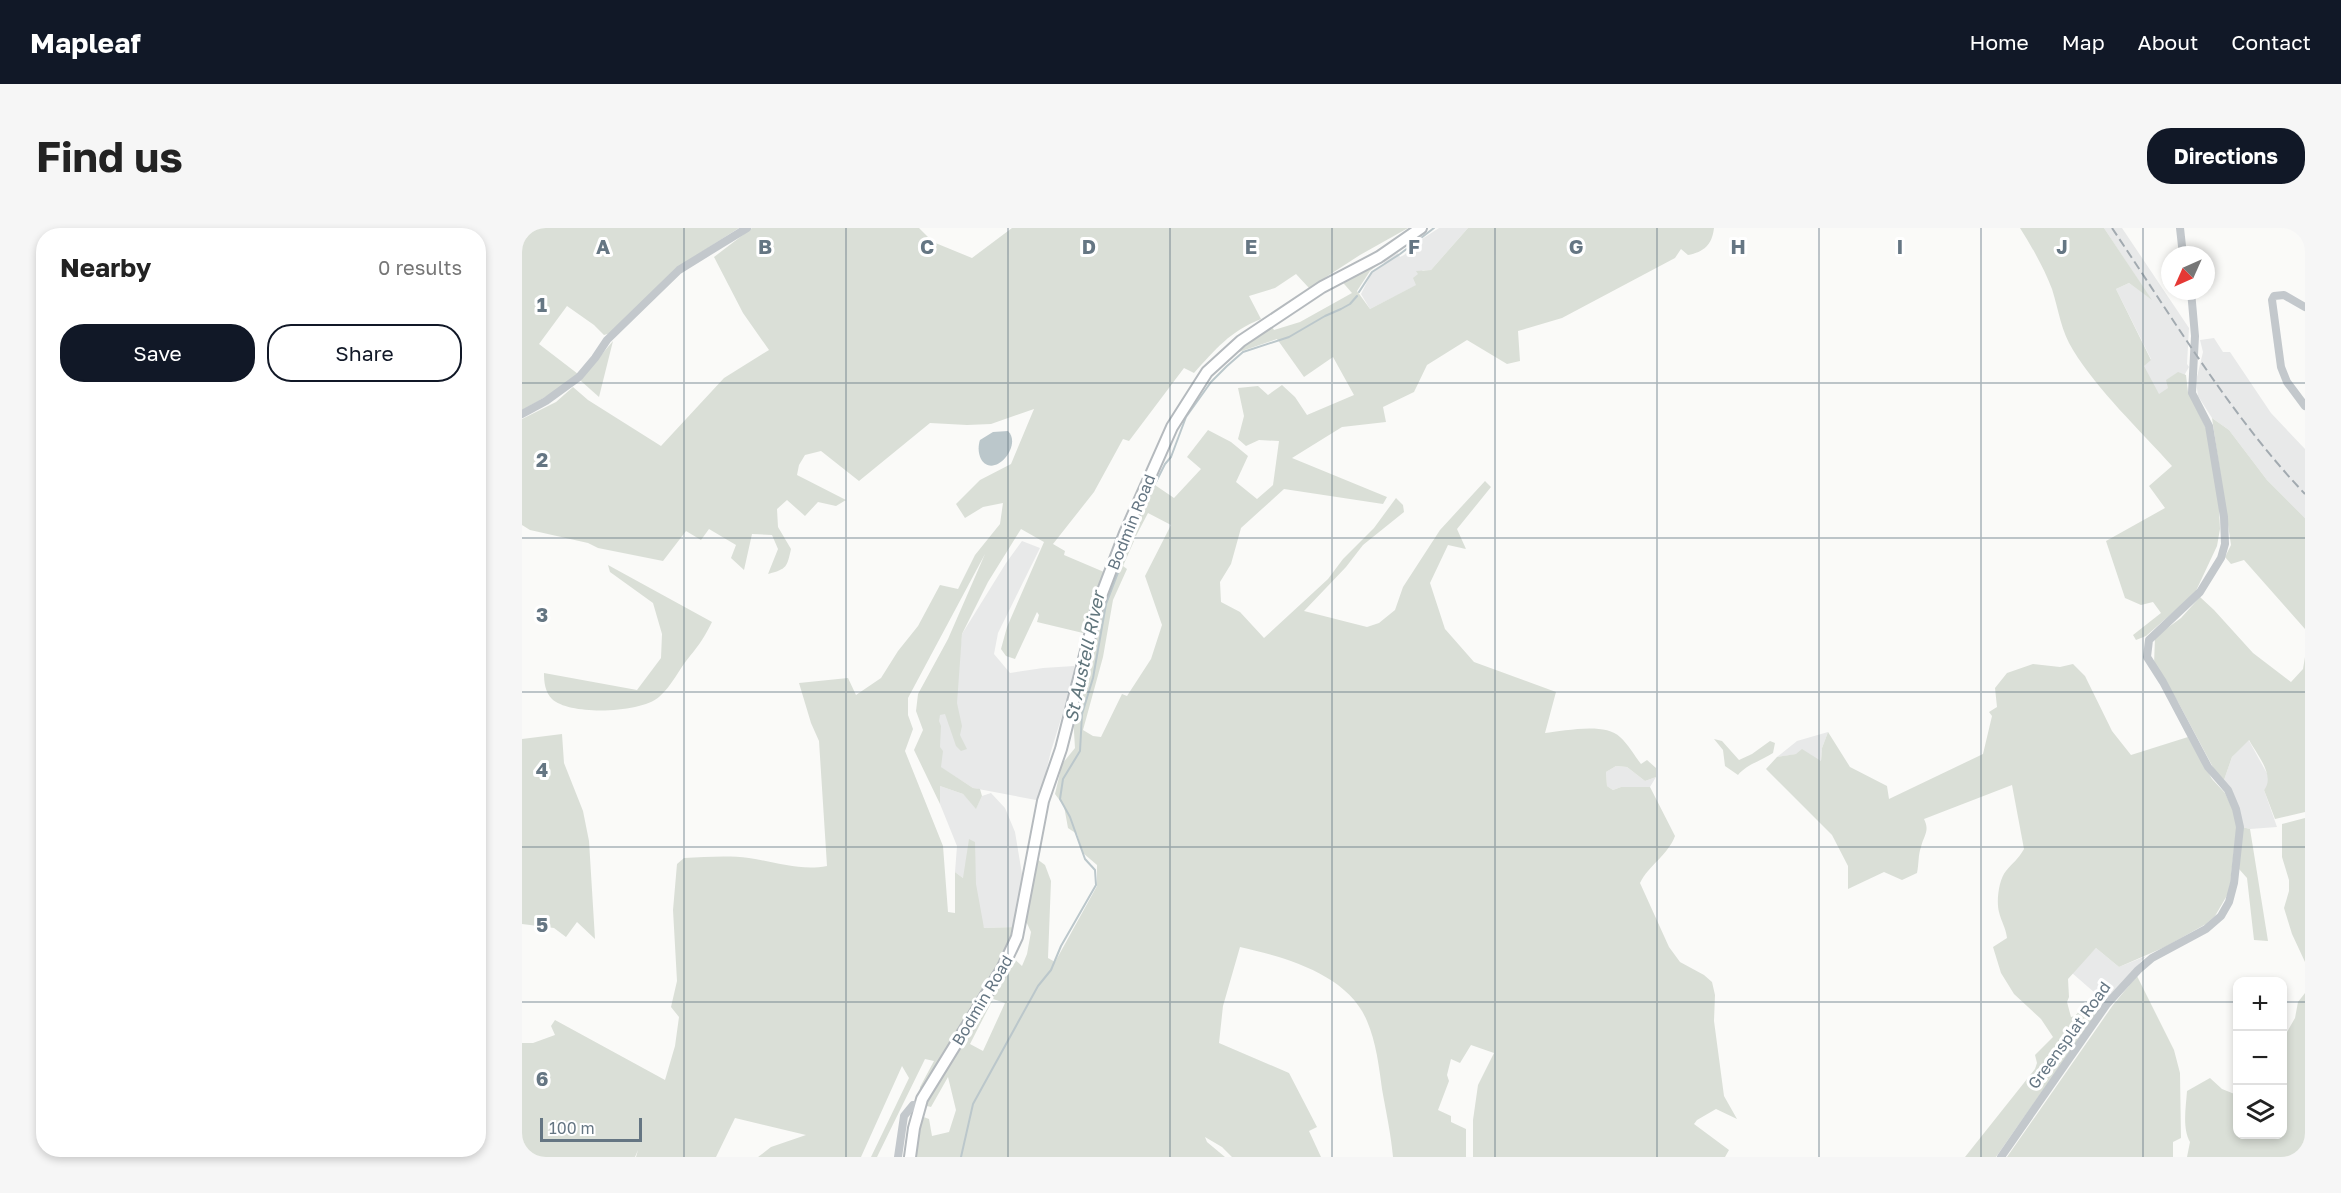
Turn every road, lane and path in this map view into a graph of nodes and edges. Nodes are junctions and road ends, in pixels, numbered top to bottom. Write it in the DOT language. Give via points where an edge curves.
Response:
graph roads {
  1 [pos="747,228"];
  2 [pos="1421,228"];
  3 [pos="2180,228"];
  4 [pos="2182,246"];
  5 [pos="2193,300"];
  6 [pos="2305,307"];
  7 [pos="2305,406"];
  8 [pos="522,414"];
  9 [pos="919,1106"];
  10 [pos="898,1157"];
  11 [pos="910,1157"];
  12 [pos="2001,1157"];
  1 -- 8 [label="street" via="679,270 607,340 579,376"];
  2 -- 9 [label="main road, Bodmin Road" via="1240,341 1208,372 1172,427 1098,604 1061,749 1043,801 1017,937 1002,969"];
  3 -- 4 [label="street"];
  5 -- 12 [label="street, Greensplat Road" via="2192,393 2210,426 2225,544 2200,592 2149,640 2147,657 2236,809 2240,827 2234,883 2221,916 2206,929 2152,958 2107,1004"];
  6 -- 7 [label="street" via="2284,295 2272,300 2281,368"];
  9 -- 10 [label="street" via="913,1105 904,1116"];
  9 -- 11 [label="main road, Bodmin Road"];
}
